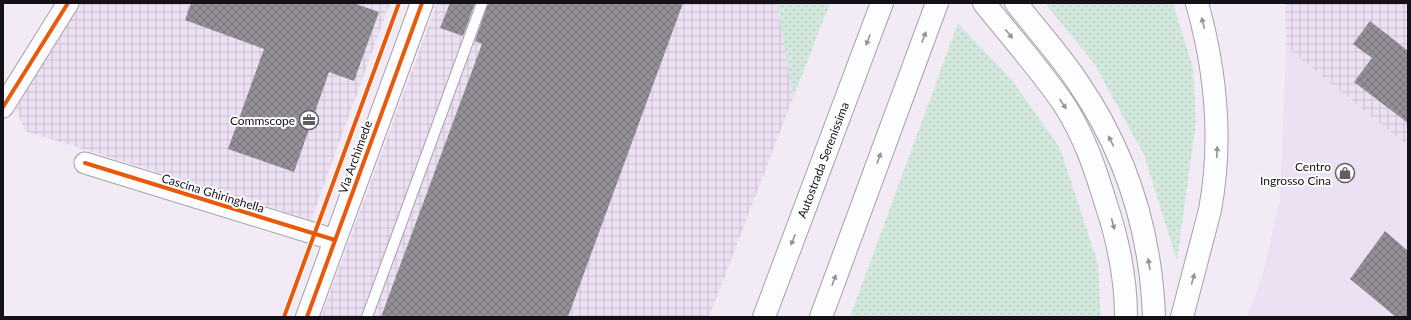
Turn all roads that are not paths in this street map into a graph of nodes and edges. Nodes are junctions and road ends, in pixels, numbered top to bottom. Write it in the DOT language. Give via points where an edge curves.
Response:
graph roads {
  1 [pos="68,3"];
  2 [pos="422,3"];
  3 [pos="482,3"];
  4 [pos="937,3"];
  5 [pos="984,3"];
  6 [pos="1016,3"];
  7 [pos="1197,3"];
  8 [pos="879,9"];
  9 [pos="3,107"];
  10 [pos="85,163"];
  11 [pos="335,240"];
  12 [pos="307,317"];
  13 [pos="367,317"];
  14 [pos="764,317"];
  15 [pos="821,317"];
  16 [pos="1126,317"];
  17 [pos="1154,317"];
  18 [pos="1182,317"];
  1 -- 9 [label="street"];
  2 -- 11 [label="main road, Via Archimede"];
  3 -- 13 [label="lane"];
  15 -- 4 [label="main road, one-way"];
  5 -- 16 [label="main road, one-way" via="1059,98 1092,158 1116,233 1122,266"];
  17 -- 6 [label="main road, one-way" via="1146,244 1135,200 1120,159 1077,80"];
  18 -- 7 [label="main road, one-way" via="1210,210 1217,146 1217,111 1212,70"];
  8 -- 14 [label="main road, Autostrada Serenissima, one-way"];
  10 -- 11 [label="street, Cascina Ghiringhella"];
  11 -- 12 [label="main road, Via Archimede"];
}
